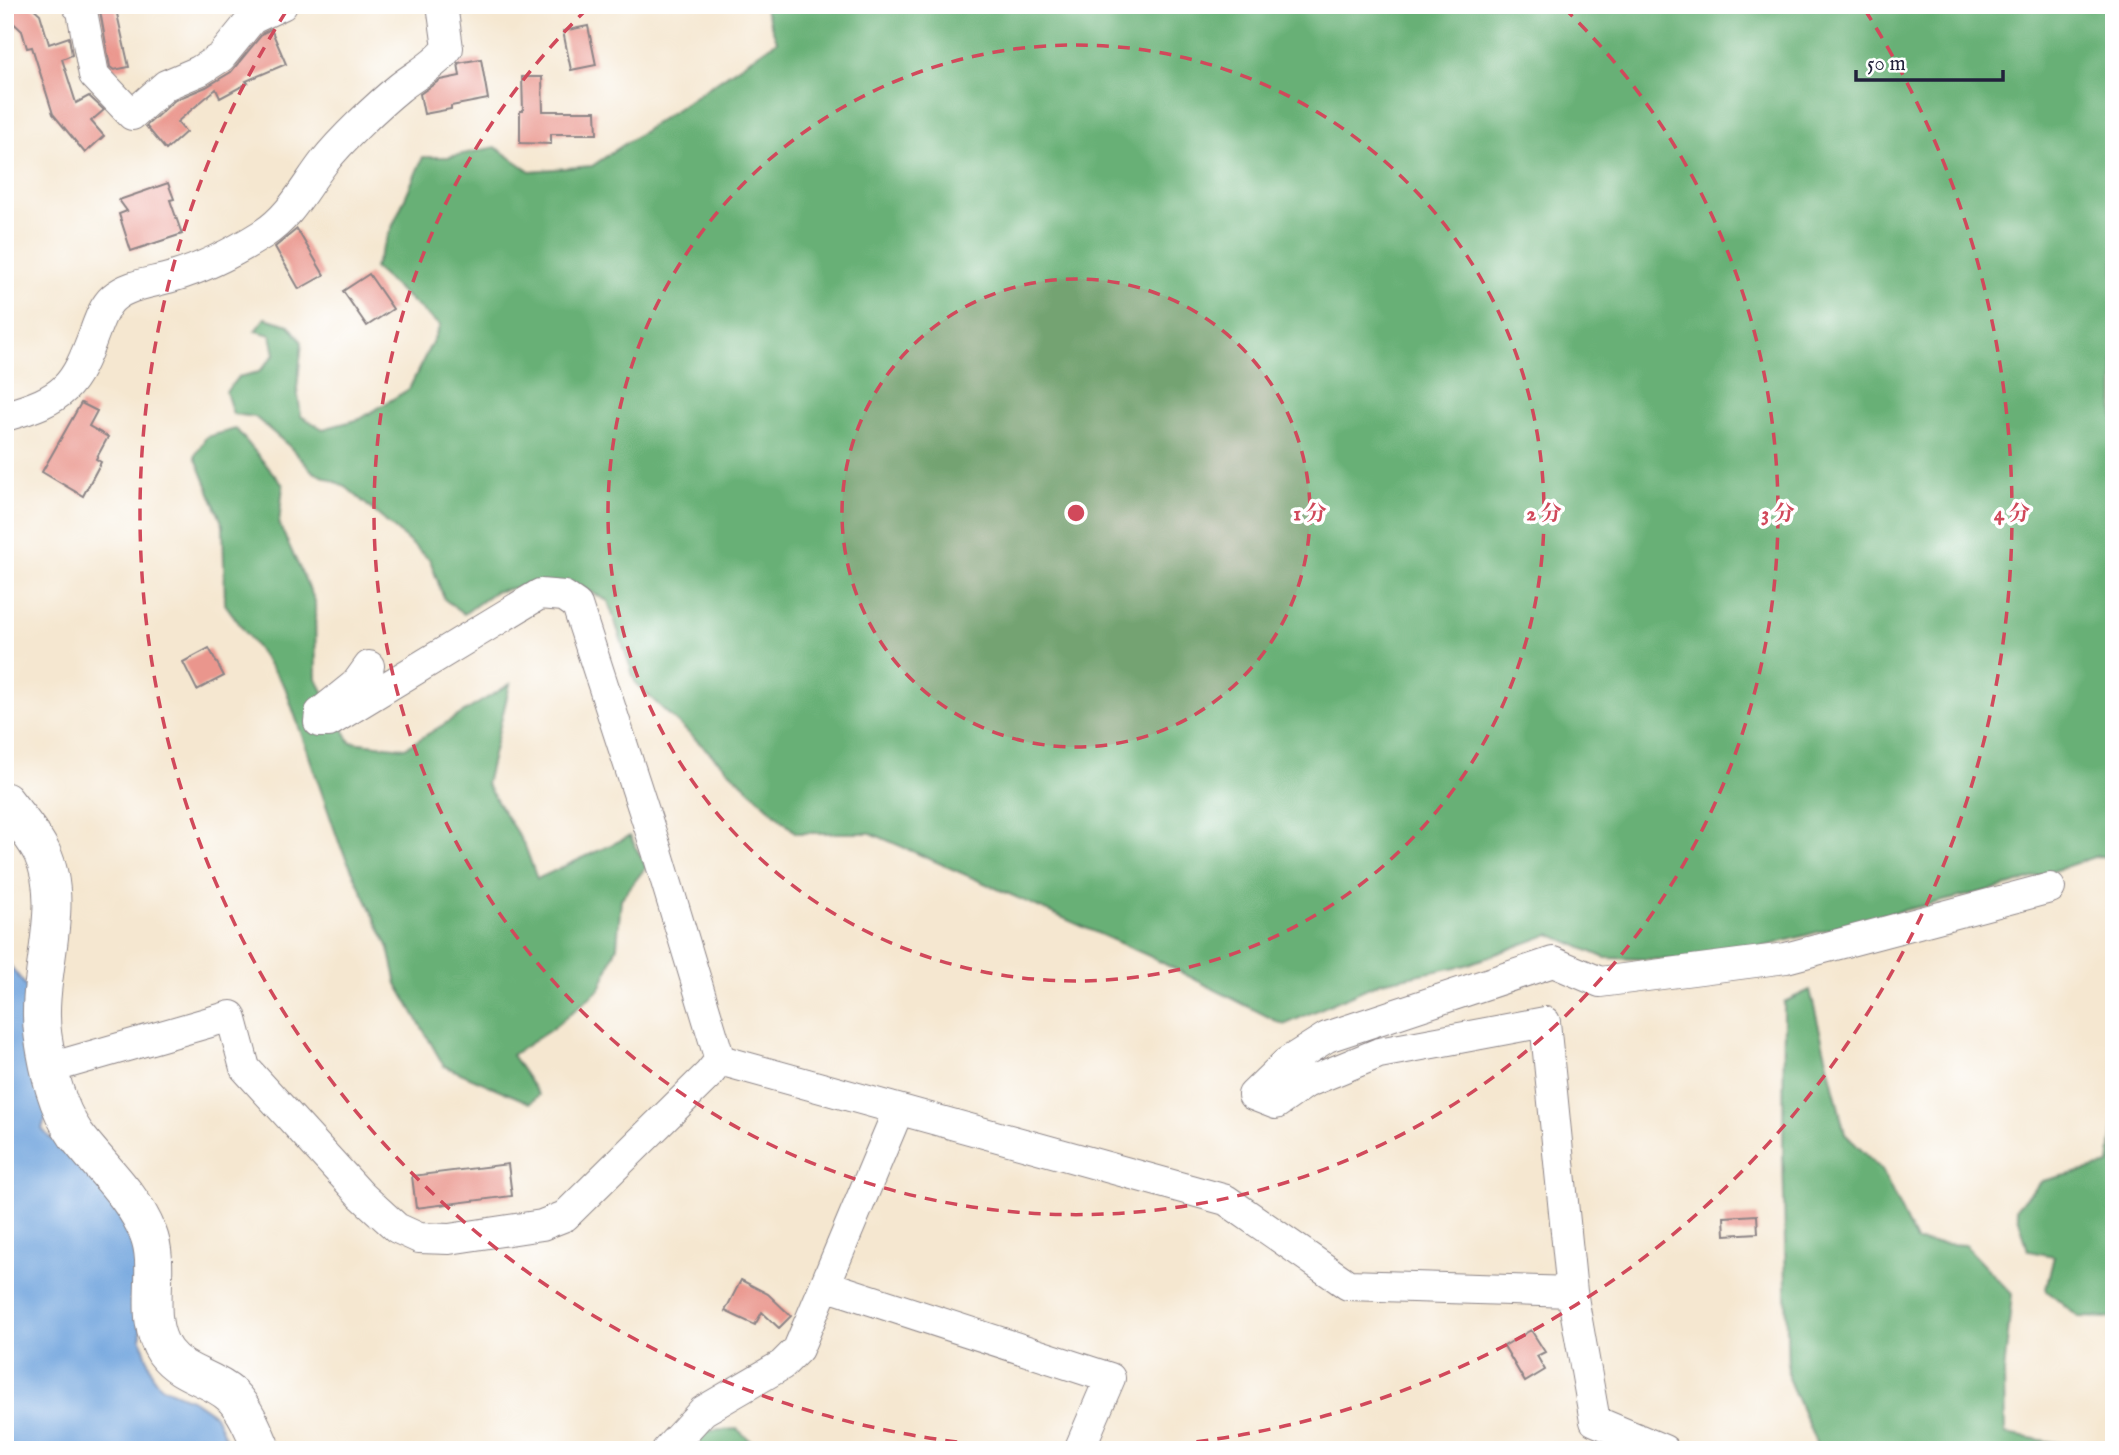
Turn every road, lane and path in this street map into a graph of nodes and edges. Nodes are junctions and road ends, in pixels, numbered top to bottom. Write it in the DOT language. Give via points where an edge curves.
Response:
graph roads {
  1 [pos="77,5"];
  2 [pos="282,5"];
  3 [pos="442,5"];
  4 [pos="5,415"];
  5 [pos="369,666"];
  6 [pos="5,801"];
  7 [pos="2050,888"];
  8 [pos="720,1060"];
  9 [pos="50,1068"];
  10 [pos="898,1111"];
  11 [pos="825,1284"];
  12 [pos="1572,1292"];
  13 [pos="1650,1447"];
  14 [pos="262,1450"];
  15 [pos="667,1450"];
  16 [pos="1079,1450"];
  1 -- 2 [label="street" via="81,6 93,75 132,116 166,85 221,57 252,19"];
  3 -- 4 [label="street" via="448,48 441,58 396,90 325,160 284,218 219,258 172,277 136,285 112,299 73,381 51,399"];
  5 -- 8 [label="street" via="356,684 320,713 318,722 328,722 540,594 564,596 577,606"];
  6 -- 9 [label="main road" via="41,852 50,876 52,900 41,1000"];
  7 -- 12 [label="street" via="1786,958 1600,982 1553,962 1327,1037 1286,1063 1253,1095 1276,1104 1306,1083 1379,1053 1545,1022"];
  8 -- 9 [label="street" via="565,1216 542,1225 449,1239 419,1238 397,1228 361,1195 245,1068 231,1016"];
  8 -- 10 [label="street"];
  9 -- 14 [label="main road" via="57,1098 75,1133 138,1211 149,1236 155,1325 165,1351 186,1372 230,1394 245,1412"];
  10 -- 11 [label="street"];
  10 -- 12 [label="street" via="1226,1200 1348,1285"];
  11 -- 15 [label="street" via="798,1349 782,1365 703,1411"];
  11 -- 16 [label="street" via="1110,1378"];
  12 -- 13 [label="street" via="1595,1421"];
}
